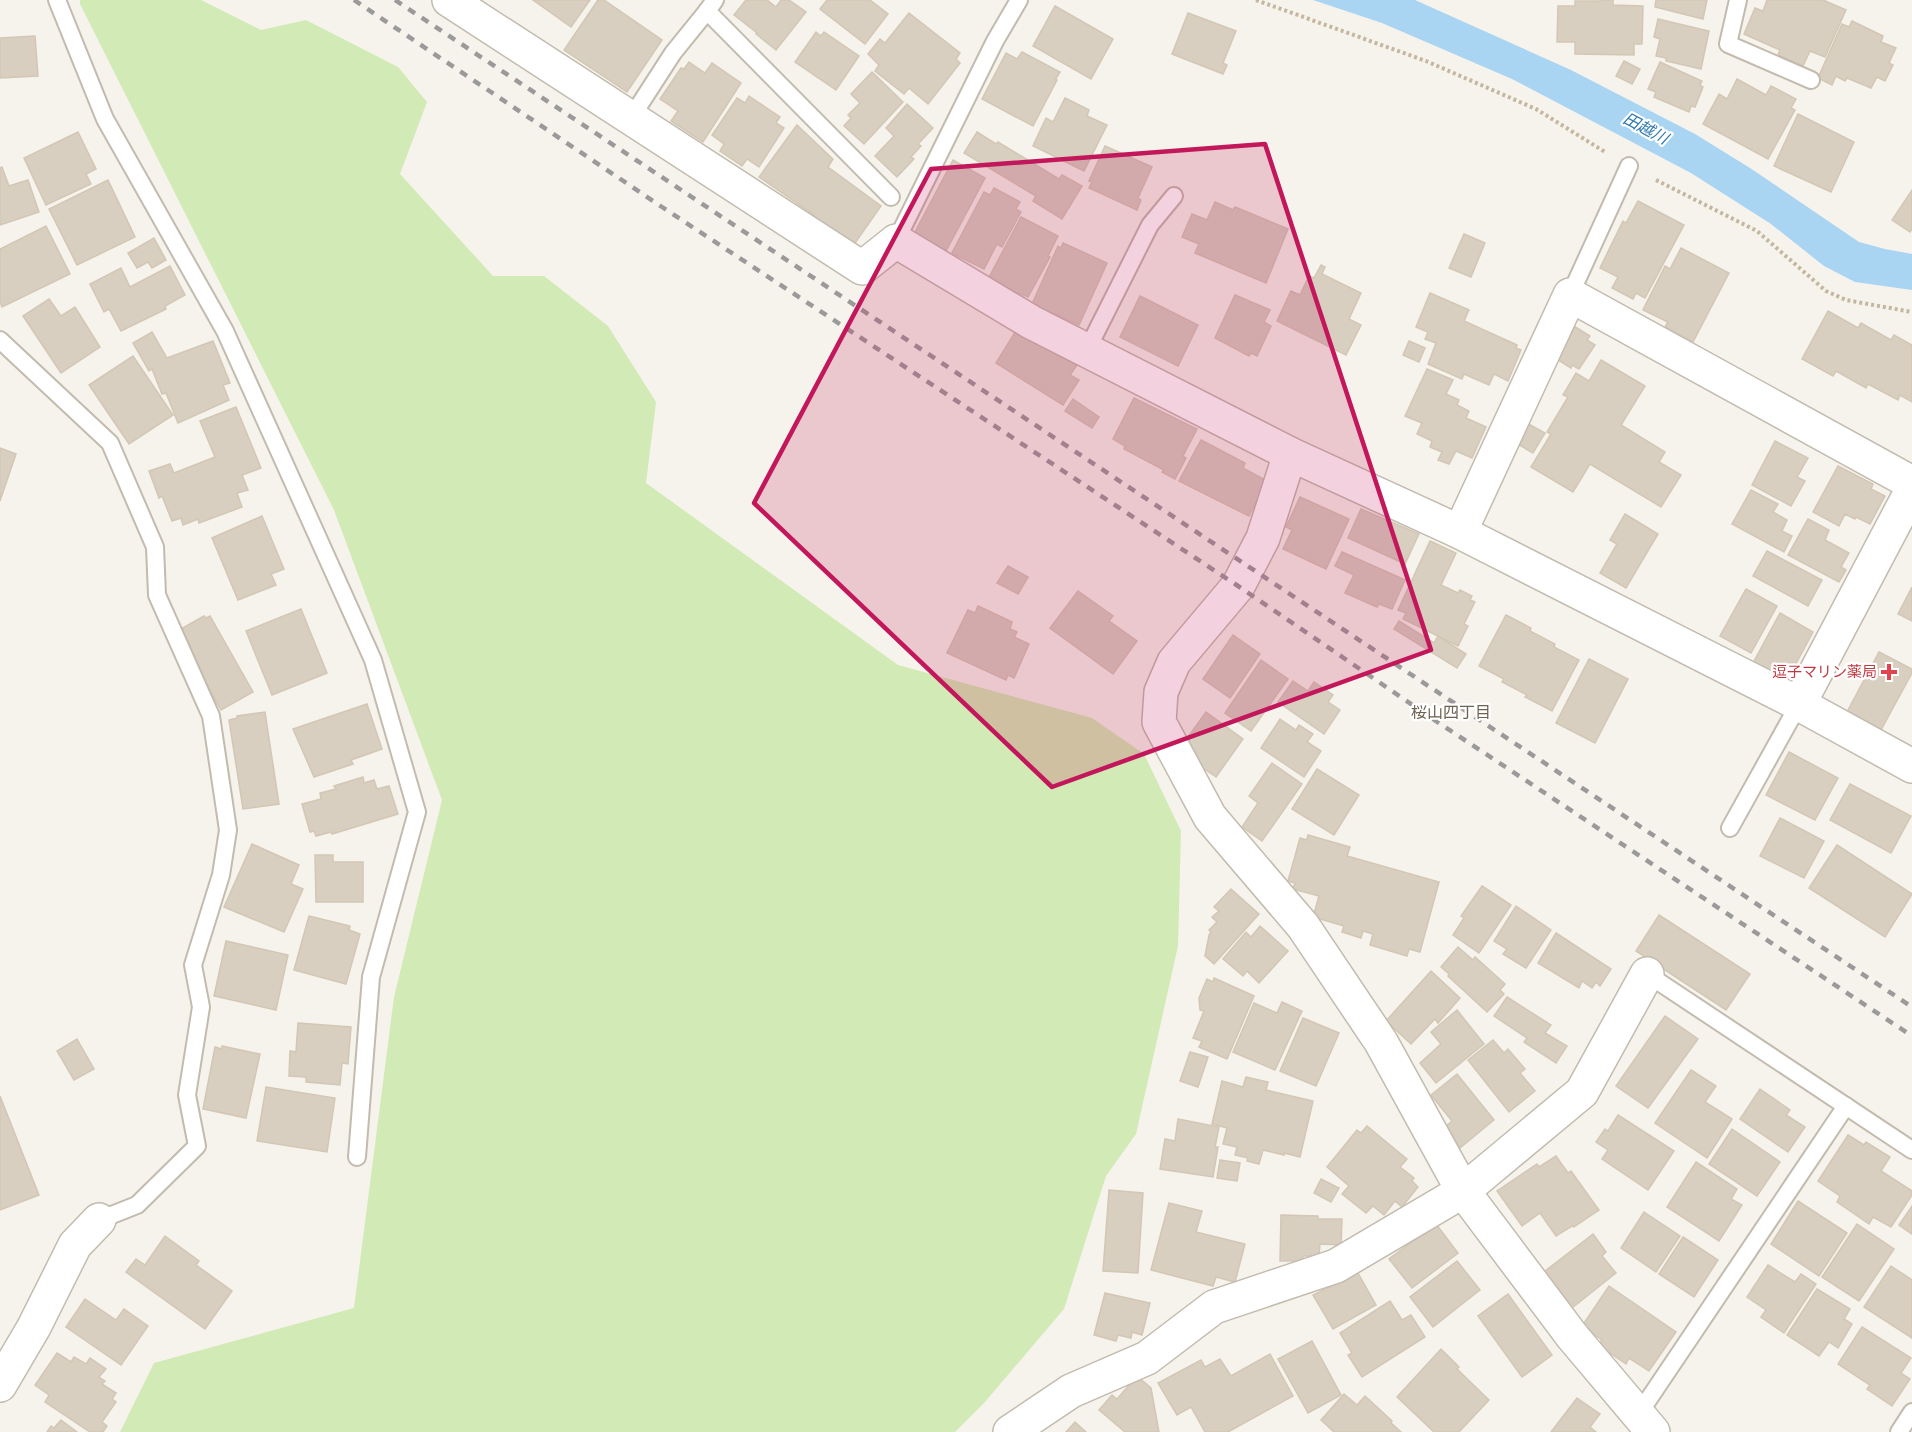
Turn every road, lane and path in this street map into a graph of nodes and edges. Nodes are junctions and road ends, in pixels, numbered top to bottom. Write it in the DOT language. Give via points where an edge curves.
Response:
graph roads {
  1 [pos="57,0"];
  2 [pos="449,0"];
  3 [pos="1019,0"];
  4 [pos="1256,0"];
  5 [pos="1738,0"];
  6 [pos="711,5"];
  7 [pos="1811,80"];
  8 [pos="631,118"];
  9 [pos="1629,166"];
  10 [pos="1174,196"];
  11 [pos="891,197"];
  12 [pos="896,241"];
  13 [pos="1570,295"];
  14 [pos="1912,312"];
  15 [pos="0,340"];
  16 [pos="1087,350"];
  17 [pos="1290,454"];
  18 [pos="1912,483"];
  19 [pos="1912,490"];
  20 [pos="1460,532"];
  21 [pos="1798,704"];
  22 [pos="1912,766"];
  23 [pos="1730,828"];
  24 [pos="1647,974"];
  25 [pos="1846,1106"];
  26 [pos="1912,1150"];
  27 [pos="357,1157"];
  28 [pos="1463,1191"];
  29 [pos="99,1220"];
  30 [pos="0,1385"];
  31 [pos="1912,1412"];
  32 [pos="1646,1424"];
  33 [pos="1010,1432"];
  34 [pos="1899,1432"];
  1 -- 27 [label="lane" via="105,119 225,331 373,660 417,812 370,977"];
  2 -- 8 [label="street"];
  3 -- 12 [label="lane"];
  4 -- 9 [label="path" via="1426,61 1526,104"];
  5 -- 7 [label="lane" via="1728,44"];
  6 -- 8 [label="lane" via="673,53"];
  6 -- 11 [label="lane"];
  8 -- 12 [label="street" via="862,268"];
  9 -- 13 [label="lane"];
  9 -- 14 [label="path" via="1757,231 1826,291 1846,300"];
  10 -- 16 [label="lane" via="1150,225"];
  12 -- 16 [label="street" via="1031,322"];
  13 -- 18 [label="street"];
  13 -- 20 [label="street"];
  15 -- 29 [label="lane" via="110,443 155,547 157,595 211,716 228,830 221,875 193,965 201,1007 187,1095 197,1146 137,1205"];
  16 -- 17 [label="street"];
  17 -- 20 [label="street"];
  17 -- 28 [label="street" via="1263,538 1238,586 1174,662 1161,692 1160,722 1210,818 1303,926 1381,1042"];
  19 -- 21 [label="street"];
  20 -- 21 [label="street"];
  21 -- 22 [label="street"];
  21 -- 23 [label="lane"];
  24 -- 25 [label="lane"];
  24 -- 28 [label="street" via="1582,1092"];
  25 -- 26 [label="lane"];
  25 -- 32 [label="lane"];
  28 -- 32 [label="street" via="1572,1336"];
  28 -- 33 [label="street" via="1336,1266 1214,1307 1147,1358 1071,1391"];
  29 -- 30 [label="street" via="75,1245"];
  31 -- 34 [label="lane"];
}
